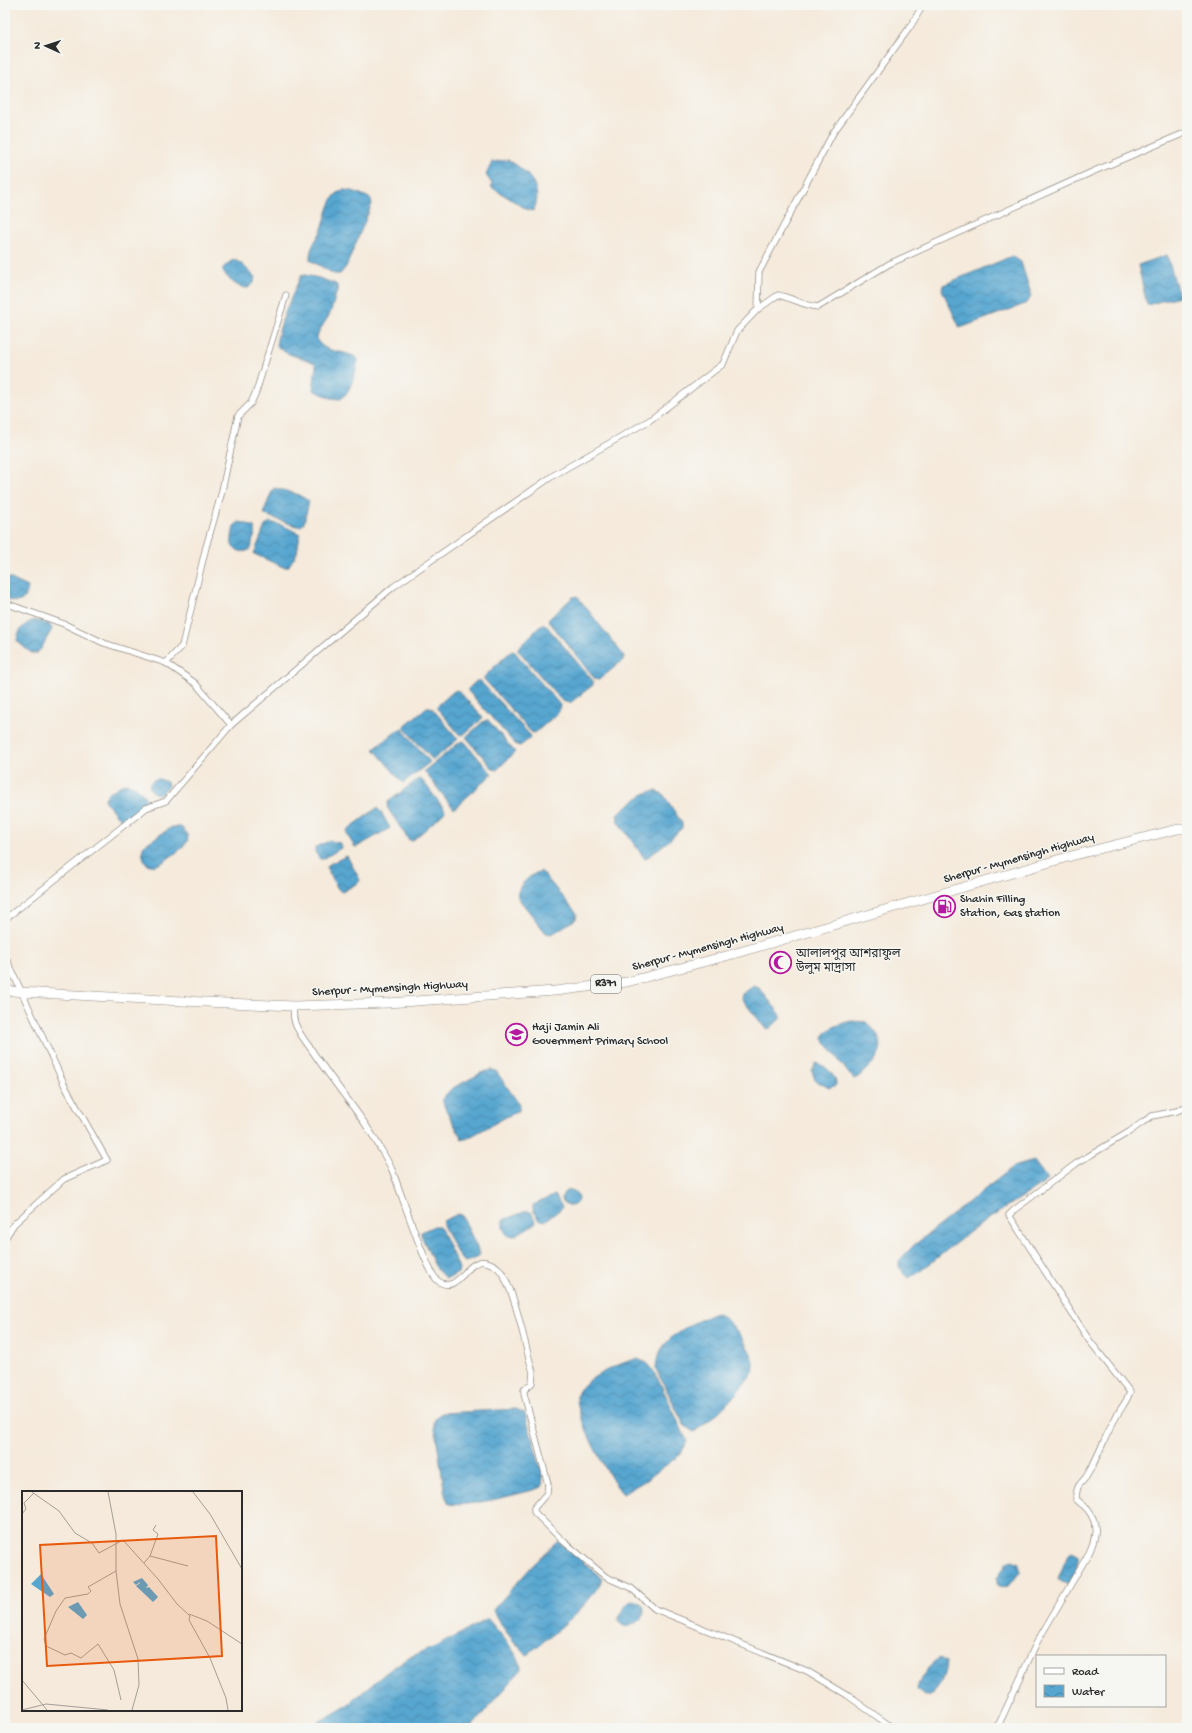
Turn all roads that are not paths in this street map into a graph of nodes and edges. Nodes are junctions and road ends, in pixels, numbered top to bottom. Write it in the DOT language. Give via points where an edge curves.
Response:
graph roads {
  1 [pos="922,5"];
  2 [pos="1187,132"];
  3 [pos="286,294"];
  4 [pos="758,309"];
  5 [pos="5,603"];
  6 [pos="166,663"];
  7 [pos="231,725"];
  8 [pos="1187,829"];
  9 [pos="5,919"];
  10 [pos="5,956"];
  11 [pos="5,990"];
  12 [pos="21,992"];
  13 [pos="294,1006"];
  14 [pos="1187,1106"];
  15 [pos="5,1238"];
  16 [pos="893,1728"];
  17 [pos="992,1728"];
  1 -- 4 [label="street" via="910,28 833,133 810,174 759,272"];
  2 -- 4 [label="street" via="889,264 818,307 778,295"];
  3 -- 6 [label="street" via="256,392 251,403 238,416 221,495 182,646"];
  4 -- 7 [label="street" via="737,331 723,364 650,420 554,475 393,587"];
  5 -- 6 [label="street" via="64,624 104,643"];
  6 -- 7 [label="street" via="195,683"];
  7 -- 9 [label="street" via="166,800 146,808"];
  8 -- 13 [label="main road, Sherpur - Mymensingh Highway / R371" via="1178,829 1071,856 733,954 627,982 555,991 388,1003"];
  10 -- 12 [label="street"];
  11 -- 12 [label="main road, Sherpur - Mymensingh Highway / R371"];
  12 -- 13 [label="main road, Sherpur - Mymensingh Highway / R371"];
  12 -- 15 [label="street" via="66,1088 107,1160 64,1178 14,1224"];
  13 -- 16 [label="street" via="295,1025 358,1113 391,1168 432,1274 438,1281 452,1284 477,1261 489,1262 498,1269 508,1287 533,1372 532,1383 524,1390 524,1394 548,1484 547,1493 534,1508 534,1512 562,1540 606,1577 631,1588 655,1609 807,1671 847,1695"];
  14 -- 17 [label="street" via="1177,1111 1152,1116 1077,1164 1009,1215 1089,1340 1130,1392 1088,1475 1077,1487 1076,1499 1088,1510 1096,1524 1092,1546 1037,1642 999,1724"];
}
